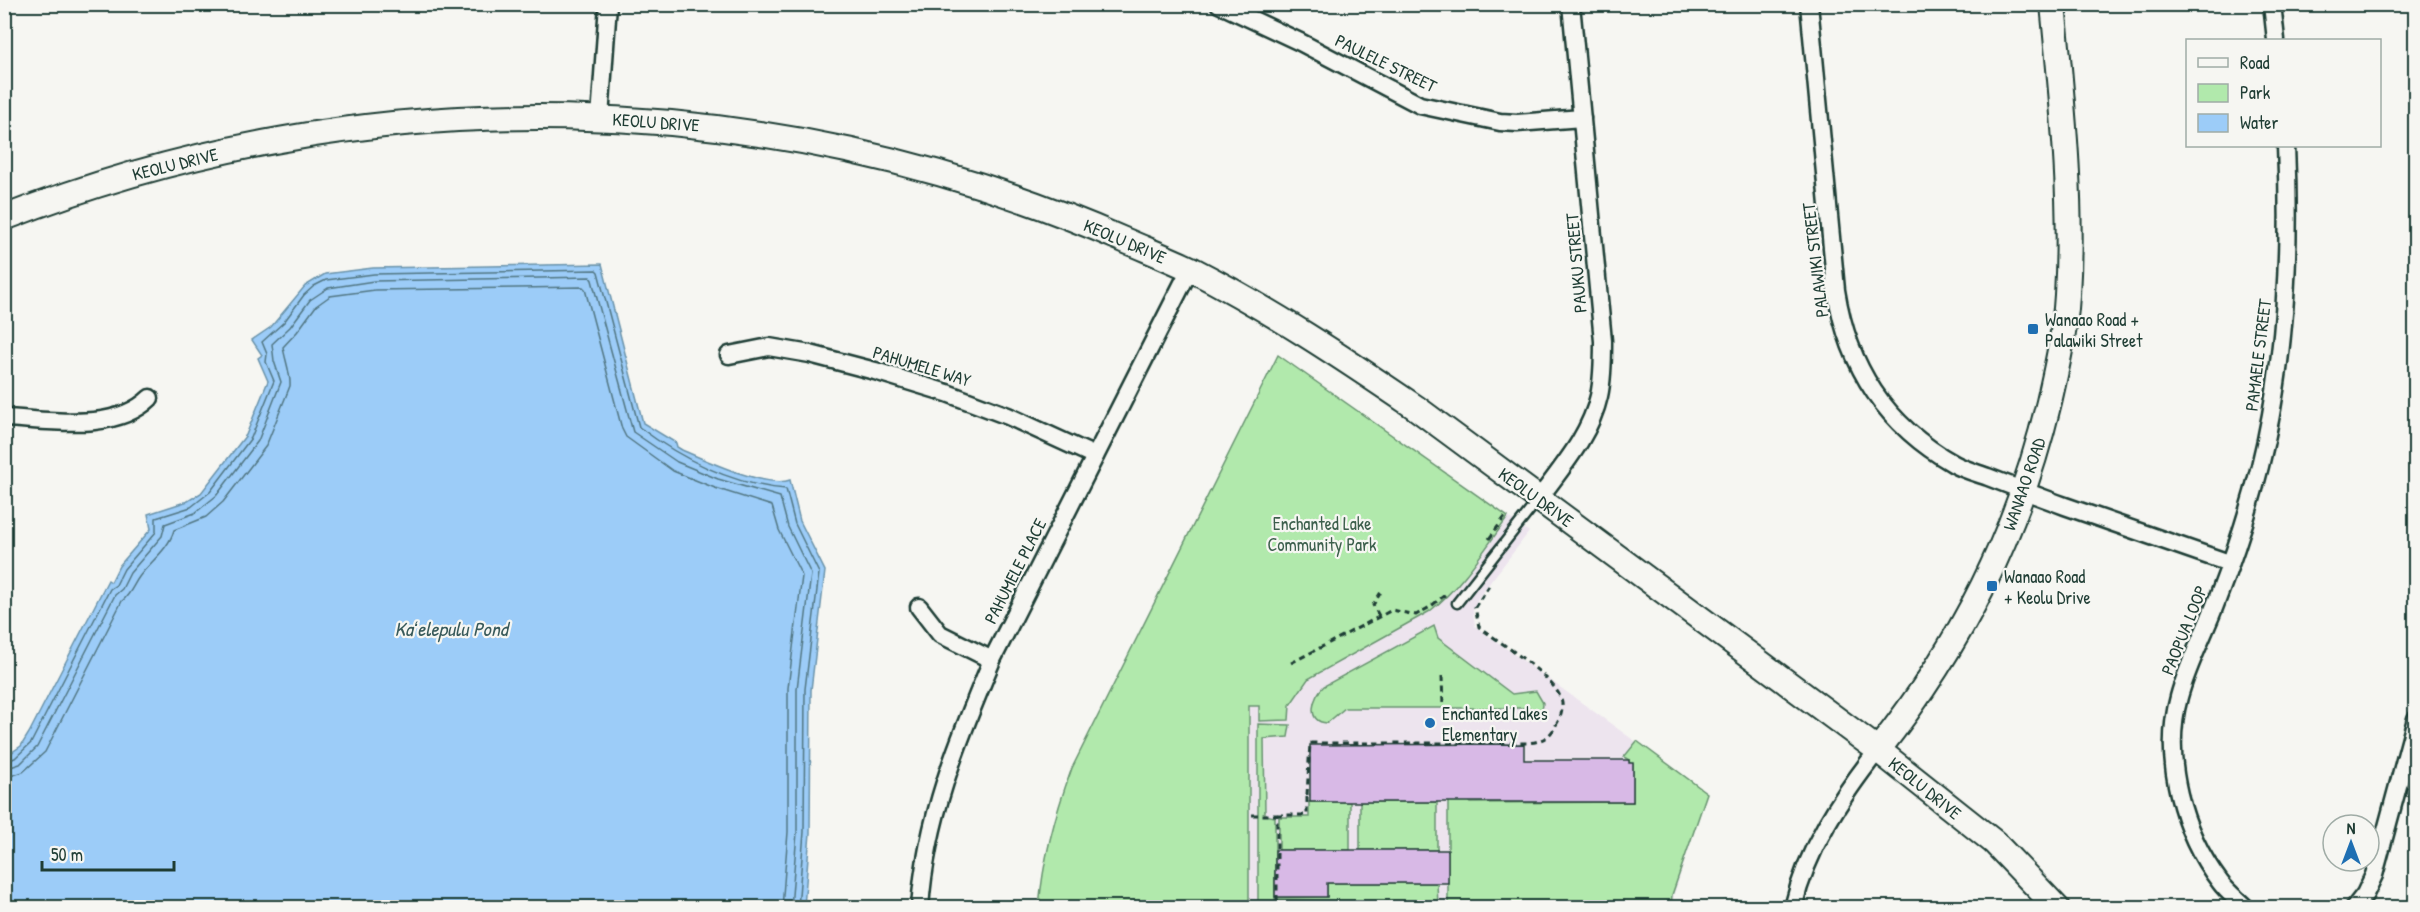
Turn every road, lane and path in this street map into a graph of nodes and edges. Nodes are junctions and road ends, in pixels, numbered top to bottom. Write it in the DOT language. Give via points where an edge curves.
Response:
graph roads {
  1 [pos="608,4"];
  2 [pos="1219,4"];
  3 [pos="1571,4"];
  4 [pos="1809,4"];
  5 [pos="2054,4"];
  6 [pos="2272,4"];
  7 [pos="2276,39"];
  8 [pos="600,117"];
  9 [pos="1582,118"];
  10 [pos="2286,147"];
  11 [pos="4,218"];
  12 [pos="1190,269"];
  13 [pos="729,355"];
  14 [pos="150,398"];
  15 [pos="4,418"];
  16 [pos="1095,456"];
  17 [pos="2024,492"];
  18 [pos="1538,500"];
  19 [pos="1507,514"];
  20 [pos="1487,542"];
  21 [pos="2229,563"];
  22 [pos="1492,582"];
  23 [pos="1453,587"];
  24 [pos="1381,592"];
  25 [pos="1457,603"];
  26 [pos="919,607"];
  27 [pos="1379,616"];
  28 [pos="993,660"];
  29 [pos="1291,663"];
  30 [pos="1442,676"];
  31 [pos="1443,706"];
  32 [pos="2415,719"];
  33 [pos="1878,750"];
  34 [pos="1252,815"];
  35 [pos="1277,815"];
  36 [pos="920,908"];
  37 [pos="1277,908"];
  38 [pos="1793,908"];
  39 [pos="2057,908"];
  40 [pos="2246,908"];
  41 [pos="2354,908"];
  1 -- 8 [label="street"];
  2 -- 9 [label="street, PAULELE STREET" via="1420,105 1500,122"];
  3 -- 9 [label="street, PAUKU STREET"];
  4 -- 17 [label="street, PALAWIKI STREET" via="1836,290 1851,351 1864,379 1905,428 1956,465"];
  5 -- 17 [label="main road, WANAAO ROAD" via="2068,195 2067,296 2056,372"];
  6 -- 7 [label="street"];
  8 -- 11 [label="main road, KEOLU DRIVE" via="440,120 272,142 90,187"];
  8 -- 12 [label="main road, KEOLU DRIVE" via="725,128 882,157 1045,207"];
  9 -- 18 [label="street, PAUKU STREET" via="1603,370 1589,425"];
  10 -- 21 [label="street, PAMAELE STREET" via="2288,253 2283,334 2260,466"];
  12 -- 16 [label="street, PAHUMELE PLACE"];
  12 -- 18 [label="main road, KEOLU DRIVE" via="1278,317 1354,366"];
  13 -- 16 [label="street, PAHUMELE WAY" via="769,347 875,371 1008,416"];
  14 -- 15 [label="street" via="128,414 104,419"];
  16 -- 28 [label="street, PAHUMELE PLACE"];
  17 -- 21 [label="street"];
  17 -- 33 [label="main road, WANAAO ROAD" via="1986,583 1960,632"];
  18 -- 25 [label="lane"];
  18 -- 33 [label="main road, KEOLU DRIVE"];
  19 -- 20 [label="path"];
  21 -- 40 [label="street, PAOPUA LOOP" via="2188,668 2178,700 2173,738 2175,778 2194,836 2220,883"];
  22 -- 35 [label="path" via="1476,607 1479,627 1551,681 1562,701 1554,730 1539,742 1527,743 1310,743 1307,815"];
  23 -- 27 [label="path" via="1416,615 1392,610"];
  24 -- 27 [label="path" via="1373,605"];
  26 -- 28 [label="street" via="940,634"];
  27 -- 29 [label="path"];
  28 -- 36 [label="street, PAHUMELE PLACE" via="950,761 937,805"];
  30 -- 31 [label="path"];
  32 -- 41 [label="street" via="2374,875"];
  33 -- 38 [label="street, WANAAO ROAD" via="1827,822 1803,874"];
  33 -- 39 [label="main road, KEOLU DRIVE" via="1994,842"];
  34 -- 35 [label="path"];
  35 -- 37 [label="path"];
}
